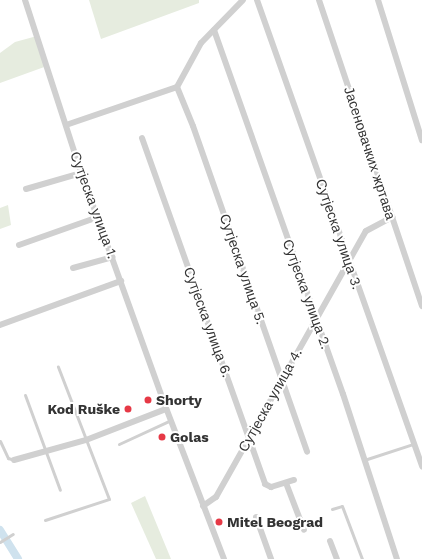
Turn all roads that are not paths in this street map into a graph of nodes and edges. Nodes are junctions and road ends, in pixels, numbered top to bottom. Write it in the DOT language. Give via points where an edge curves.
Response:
graph roads {
  1 [pos="25,0"];
  2 [pos="243,0"];
  3 [pos="257,0"];
  4 [pos="319,0"];
  5 [pos="378,0"];
  6 [pos="214,30"];
  7 [pos="177,87"];
  8 [pos="66,125"];
  9 [pos="142,138"];
  10 [pos="422,140"];
  11 [pos="81,173"];
  12 [pos="26,189"];
  13 [pos="98,217"];
  14 [pos="392,217"];
  15 [pos="19,245"];
  16 [pos="113,257"];
  17 [pos="348,262"];
  18 [pos="73,268"];
  19 [pos="121,281"];
  20 [pos="422,306"];
  21 [pos="315,320"];
  22 [pos="0,325"];
  23 [pos="58,367"];
  24 [pos="281,379"];
  25 [pos="25,395"];
  26 [pos="166,409"];
  27 [pos="171,420"];
  28 [pos="249,437"];
  29 [pos="86,440"];
  30 [pos="0,441"];
  31 [pos="119,444"];
  32 [pos="414,444"];
  33 [pos="46,452"];
  34 [pos="307,452"];
  35 [pos="14,460"];
  36 [pos="364,460"];
  37 [pos="422,467"];
  38 [pos="294,480"];
  39 [pos="286,483"];
  40 [pos="60,490"];
  41 [pos="203,506"];
  42 [pos="332,510"];
  43 [pos="256,517"];
  44 [pos="45,520"];
  45 [pos="304,530"];
  46 [pos="13,534"];
  47 [pos="330,541"];
  48 [pos="0,542"];
  49 [pos="224,559"];
  50 [pos="271,559"];
  51 [pos="337,559"];
  52 [pos="362,559"];
  53 [pos="397,559"];
  1 -- 8 [label="street, Сутјеска улица 1."];
  2 -- 6 [label="street"];
  3 -- 17 [label="street, Сутјеска улица 3."];
  4 -- 14 [label="street, Јасеновачких жртава"];
  5 -- 10 [label="street"];
  6 -- 7 [label="street" via="197,49"];
  6 -- 21 [label="street, Сутјеска улица 2."];
  7 -- 8 [label="street"];
  7 -- 24 [label="street, Сутјеска улица 5."];
  8 -- 11 [label="street, Сутјеска улица 1."];
  9 -- 28 [label="street, Сутјеска улица 6."];
  11 -- 12 [label="street"];
  11 -- 13 [label="street, Сутјеска улица 1."];
  13 -- 15 [label="street"];
  13 -- 16 [label="street, Сутјеска улица 1."];
  14 -- 17 [label="street, Сутјеска улица 4." via="369,228"];
  14 -- 20 [label="street, Јасеновачких жртава"];
  16 -- 18 [label="street"];
  16 -- 19 [label="street, Сутјеска улица 1."];
  17 -- 21 [label="street, Сутјеска улица 4."];
  17 -- 32 [label="street, Сутјеска улица 3."];
  19 -- 22 [label="street"];
  19 -- 26 [label="street, Сутјеска улица 1."];
  21 -- 24 [label="street, Сутјеска улица 4."];
  21 -- 36 [label="street, Сутјеска улица 2."];
  23 -- 29 [label="lane"];
  24 -- 28 [label="street, Сутјеска улица 4."];
  24 -- 34 [label="street, Сутјеска улица 5."];
  25 -- 33 [label="lane"];
  26 -- 27 [label="street, Сутјеска улица 1."];
  26 -- 29 [label="street"];
  27 -- 31 [label="lane"];
  27 -- 41 [label="street, Сутјеска улица 1."];
  28 -- 39 [label="street, Сутјеска улица 6." via="264,484 270,487"];
  28 -- 41 [label="street, Сутјеска улица 4." via="216,497"];
  29 -- 33 [label="street"];
  29 -- 44 [label="lane" via="109,498"];
  30 -- 35 [label="lane" via="8,458"];
  32 -- 36 [label="lane"];
  32 -- 37 [label="street, Сутјеска улица 3."];
  33 -- 35 [label="street"];
  33 -- 40 [label="lane"];
  36 -- 53 [label="street, Сутјеска улица 2."];
  38 -- 39 [label="street, Сутјеска улица 6."];
  39 -- 45 [label="street"];
  41 -- 49 [label="street, Сутјеска улица 1."];
  42 -- 52 [label="lane" via="342,506"];
  43 -- 50 [label="street"];
  46 -- 48 [label="lane"];
  47 -- 51 [label="street"];
}
